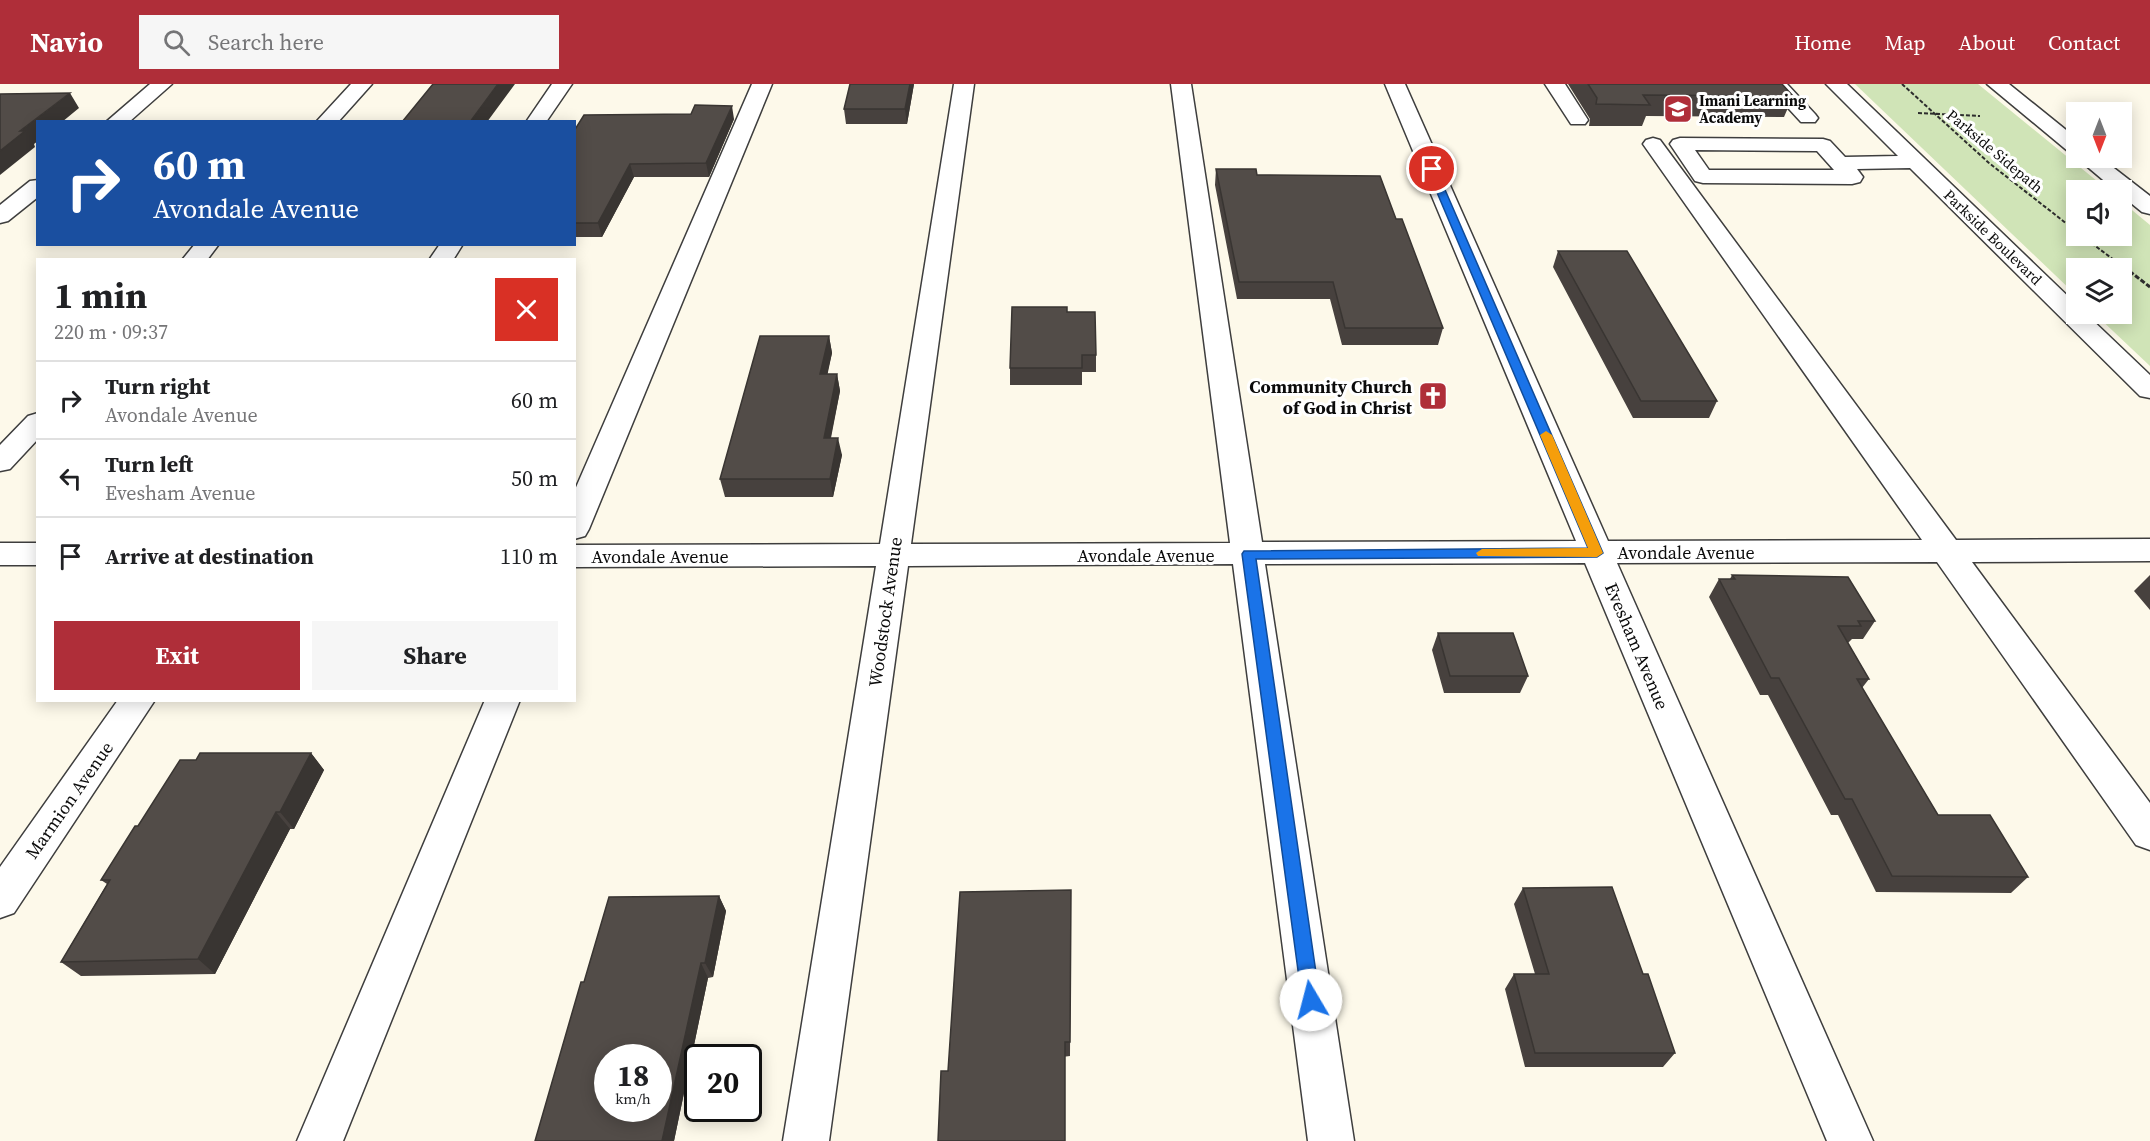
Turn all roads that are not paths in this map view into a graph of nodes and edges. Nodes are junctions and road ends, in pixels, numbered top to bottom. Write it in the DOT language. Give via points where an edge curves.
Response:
graph roads {
  1 [pos="162,84"];
  2 [pos="362,84"];
  3 [pos="562,84"];
  4 [pos="762,84"];
  5 [pos="964,84"];
  6 [pos="1181,84"];
  7 [pos="1395,84"];
  8 [pos="1555,84"];
  9 [pos="1776,84"];
  10 [pos="1836,84"];
  11 [pos="1997,84"];
  12 [pos="1808,118"];
  13 [pos="118,120"];
  14 [pos="328,120"];
  15 [pos="537,120"];
  16 [pos="1578,120"];
  17 [pos="2066,140"];
  18 [pos="1653,144"];
  19 [pos="1917,162"];
  20 [pos="1839,163"];
  21 [pos="2101,168"];
  22 [pos="36,188"];
  23 [pos="2150,207"];
  24 [pos="0,216"];
  25 [pos="206,246"];
  26 [pos="196,258"];
  27 [pos="2150,390"];
  28 [pos="36,424"];
  29 [pos="0,462"];
  30 [pos="576,525"];
  31 [pos="2150,550"];
  32 [pos="1947,551"];
  33 [pos="1597,553"];
  34 [pos="0,554"];
  35 [pos="36,554"];
  36 [pos="1249,554"];
  37 [pos="576,556"];
  38 [pos="893,556"];
  39 [pos="137,702"];
  40 [pos="502,702"];
  41 [pos="2150,832"];
  42 [pos="0,900"];
  43 [pos="321,1141"];
  44 [pos="806,1141"];
  45 [pos="1331,1141"];
  46 [pos="1850,1141"];
  1 -- 13 [label="street"];
  2 -- 14 [label="street"];
  3 -- 15 [label="street"];
  4 -- 30 [label="street"];
  5 -- 38 [label="street, Woodstock Avenue"];
  6 -- 36 [label="street"];
  7 -- 33 [label="street, Evesham Avenue"];
  8 -- 16 [label="street"];
  9 -- 12 [label="street"];
  10 -- 19 [label="street, Parkside Boulevard"];
  11 -- 17 [label="street"];
  18 -- 32 [label="street"];
  19 -- 20 [label="street"];
  19 -- 27 [label="street, Parkside Boulevard"];
  20 -- 20 [label="street" via="1852,177 1703,176 1680,144 1823,145"];
  21 -- 23 [label="street"];
  22 -- 24 [label="street"];
  25 -- 26 [label="street"];
  28 -- 29 [label="street"];
  31 -- 32 [label="street, Avondale Avenue"];
  32 -- 33 [label="street, Avondale Avenue"];
  32 -- 41 [label="street"];
  33 -- 36 [label="street, Avondale Avenue"];
  33 -- 46 [label="street, Evesham Avenue"];
  34 -- 35 [label="street"];
  36 -- 38 [label="street, Avondale Avenue"];
  36 -- 45 [label="street"];
  37 -- 38 [label="street, Avondale Avenue"];
  38 -- 44 [label="street, Woodstock Avenue"];
  39 -- 42 [label="street, Marmion Avenue"];
  40 -- 43 [label="street"];
}
